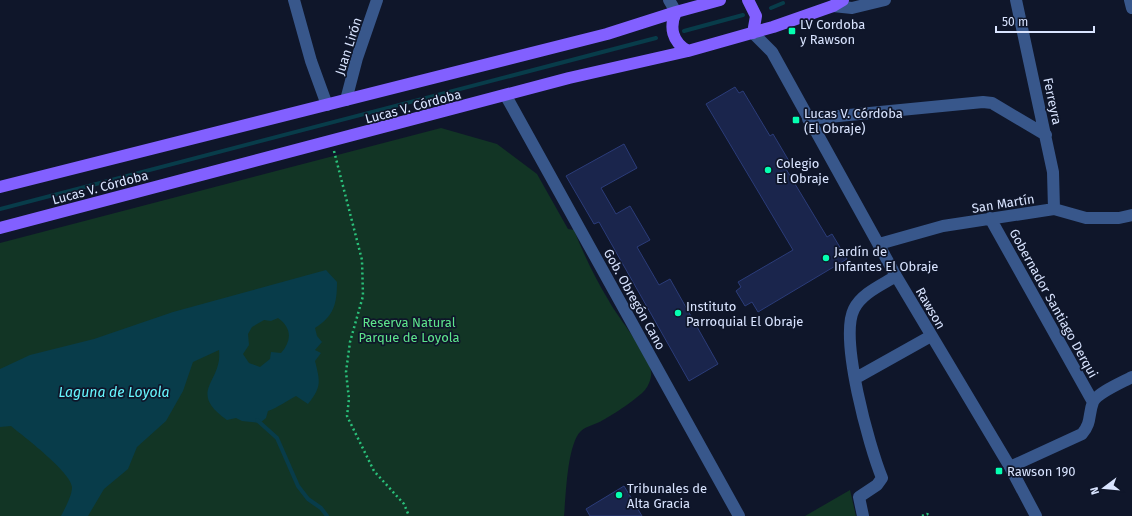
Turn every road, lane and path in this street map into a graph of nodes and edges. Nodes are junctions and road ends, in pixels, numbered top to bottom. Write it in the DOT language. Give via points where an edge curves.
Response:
graph roads {
  1 [pos="294,0"];
  2 [pos="377,0"];
  3 [pos="669,0"];
  4 [pos="720,0"];
  5 [pos="748,0"];
  6 [pos="885,0"];
  7 [pos="1016,0"];
  8 [pos="1130,0"];
  9 [pos="838,3"];
  10 [pos="1132,8"];
  11 [pos="676,12"];
  12 [pos="753,33"];
  13 [pos="688,51"];
  14 [pos="506,96"];
  15 [pos="346,100"];
  16 [pos="327,104"];
  17 [pos="808,119"];
  18 [pos="1046,136"];
  19 [pos="332,141"];
  20 [pos="0,187"];
  21 [pos="1054,209"];
  22 [pos="1132,215"];
  23 [pos="990,218"];
  24 [pos="0,228"];
  25 [pos="879,244"];
  26 [pos="896,276"];
  27 [pos="931,336"];
  28 [pos="1132,377"];
  29 [pos="856,378"];
  30 [pos="1093,402"];
  31 [pos="1010,467"];
  32 [pos="409,516"];
  33 [pos="740,516"];
  34 [pos="863,516"];
  35 [pos="922,516"];
  36 [pos="931,516"];
  37 [pos="1036,516"];
  1 -- 16 [label="street" via="311,61"];
  2 -- 15 [label="street, Juan Lirón"];
  3 -- 11 [label="street"];
  4 -- 11 [label="main road, Lucas V. Córdoba"];
  5 -- 12 [label="main road" via="756,16"];
  6 -- 9 [label="street, Lucas V. Córdoba" via="852,8"];
  7 -- 18 [label="street, Ferreyra"];
  8 -- 10 [label="street"];
  9 -- 12 [label="main road, Lucas V. Córdoba"];
  11 -- 13 [label="main road" via="672,26 675,38 682,48"];
  11 -- 15 [label="main road, Lucas V. Córdoba" via="607,34"];
  12 -- 13 [label="main road, Lucas V. Córdoba"];
  12 -- 17 [label="street, Rawson" via="772,52"];
  13 -- 14 [label="main road, Lucas V. Córdoba" via="569,78"];
  14 -- 19 [label="main road, Lucas V. Córdoba"];
  14 -- 33 [label="street, Gob. Obregón Cano"];
  15 -- 16 [label="main road, Lucas V. Córdoba"];
  16 -- 20 [label="main road, Lucas V. Córdoba"];
  17 -- 18 [label="street" via="982,102 992,103"];
  17 -- 25 [label="street, Rawson"];
  18 -- 21 [label="street, Ferreyra" via="1053,172"];
  19 -- 24 [label="main road, Lucas V. Córdoba"];
  19 -- 32 [label="path" via="362,260 363,296 350,342 346,372 347,416 374,471 404,504"];
  21 -- 22 [label="street, San Martín" via="1086,218 1111,219"];
  21 -- 23 [label="street, San Martín"];
  23 -- 25 [label="street, San Martín" via="943,226"];
  23 -- 30 [label="street, Gobernador Santiago Derqui"];
  25 -- 26 [label="street, Rawson"];
  26 -- 27 [label="street, Rawson"];
  26 -- 29 [label="street" via="863,297 853,310 849,333"];
  27 -- 29 [label="street"];
  27 -- 31 [label="street, Rawson"];
  28 -- 30 [label="street" via="1099,395"];
  29 -- 34 [label="street" via="874,456 882,478 877,485 859,497"];
  30 -- 31 [label="street" via="1089,426 1082,434"];
  31 -- 37 [label="street, Rawson"];
  35 -- 36 [label="path"];
}
